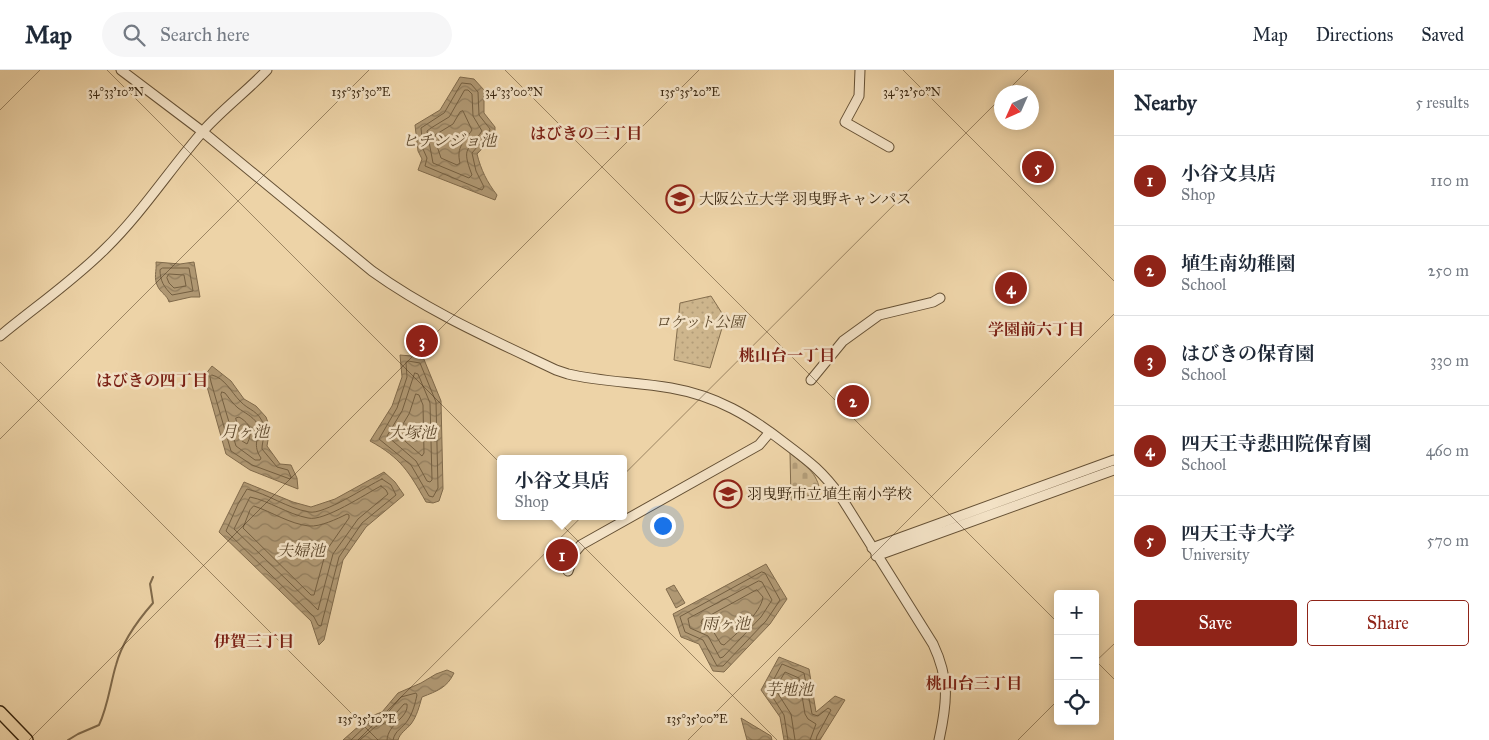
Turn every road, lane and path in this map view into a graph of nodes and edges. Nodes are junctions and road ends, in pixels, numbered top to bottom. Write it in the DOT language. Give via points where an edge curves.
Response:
graph roads {
  1 [pos="121,70"];
  2 [pos="268,70"];
  3 [pos="860,70"];
  4 [pos="203,132"];
  5 [pos="890,147"];
  6 [pos="940,298"];
  7 [pos="0,336"];
  8 [pos="811,380"];
  9 [pos="770,432"];
  10 [pos="1114,460"];
  11 [pos="1114,470"];
  12 [pos="627,519"];
  13 [pos="626,520"];
  14 [pos="874,552"];
  15 [pos="568,570"];
  16 [pos="0,712"];
  17 [pos="27,740"];
  18 [pos="939,740"];
  1 -- 4 [label="street"];
  2 -- 4 [label="street"];
  3 -- 5 [label="street" via="859,96 845,122"];
  4 -- 7 [label="street" via="106,249"];
  4 -- 9 [label="street" via="372,271 437,312 562,372 583,378 672,388 703,396 741,412"];
  6 -- 8 [label="street" via="879,315 840,345"];
  9 -- 12 [label="street" via="759,445"];
  9 -- 14 [label="street" via="826,477"];
  10 -- 14 [label="street"];
  11 -- 14 [label="street"];
  13 -- 15 [label="street" via="581,545"];
  14 -- 18 [label="street" via="940,659 945,676 946,706"];
  16 -- 17 [label="main road"];
}
